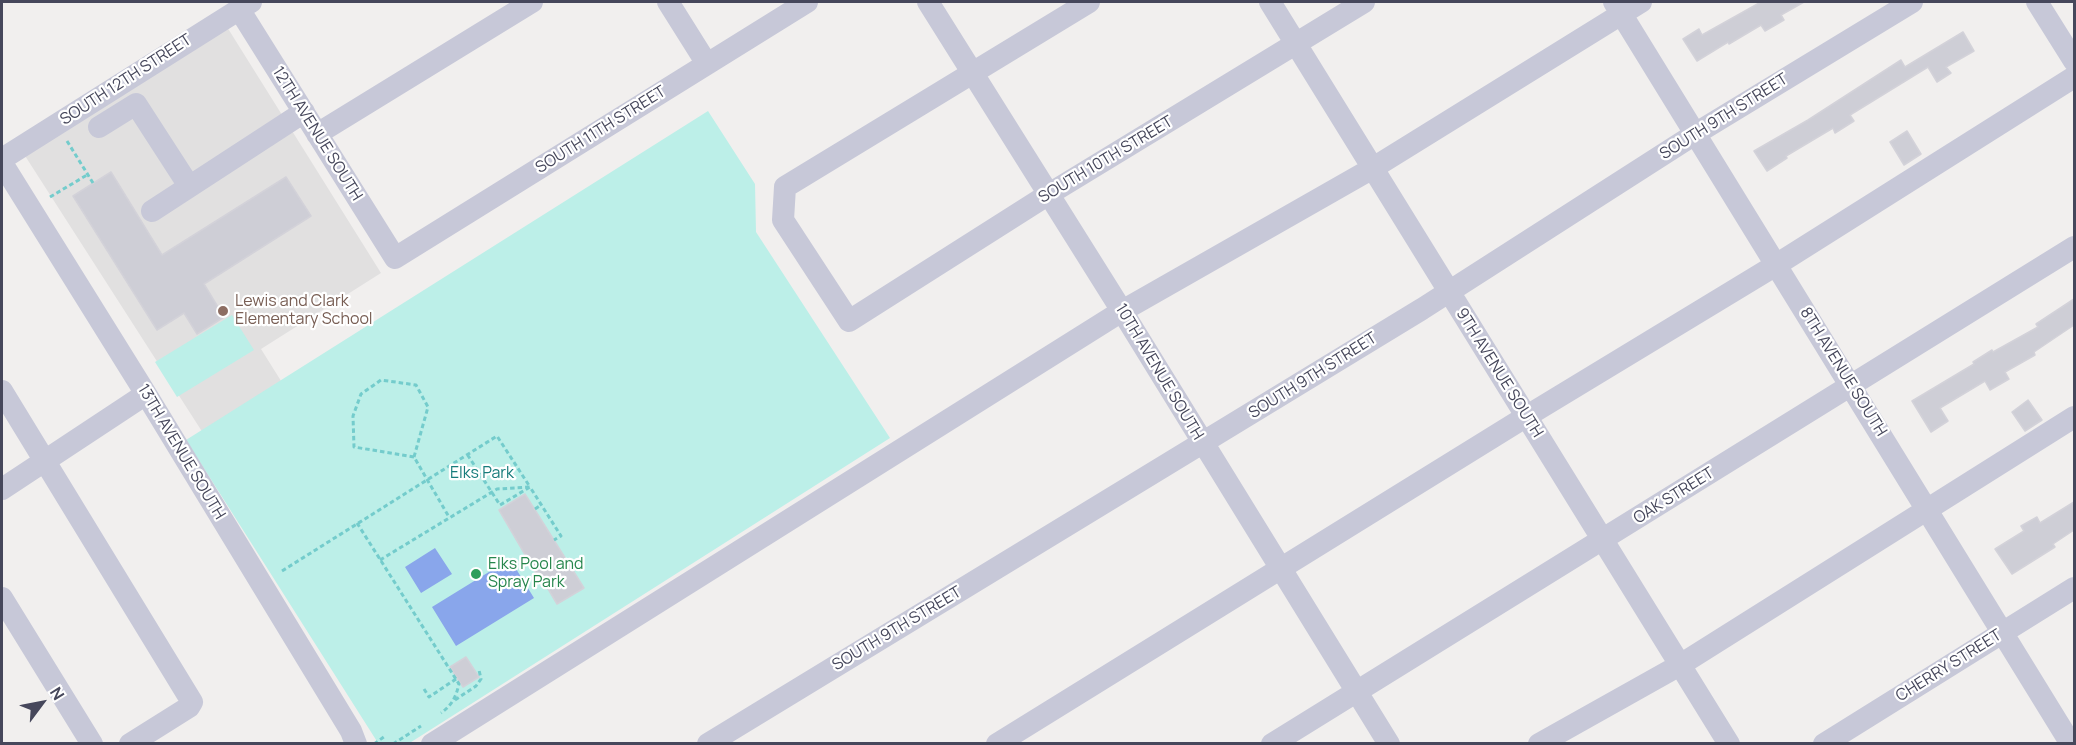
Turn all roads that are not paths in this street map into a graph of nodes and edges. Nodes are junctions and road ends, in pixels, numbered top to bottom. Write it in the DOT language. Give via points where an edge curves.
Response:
graph roads {
  1 [pos="532,2"];
  2 [pos="668,2"];
  3 [pos="807,2"];
  4 [pos="928,2"];
  5 [pos="1089,2"];
  6 [pos="1270,2"];
  7 [pos="1364,2"];
  8 [pos="1641,2"];
  9 [pos="1912,2"];
  10 [pos="2037,2"];
  11 [pos="245,5"];
  12 [pos="1618,8"];
  13 [pos="1296,44"];
  14 [pos="2074,61"];
  15 [pos="707,64"];
  16 [pos="973,73"];
  17 [pos="2074,77"];
  18 [pos="303,112"];
  19 [pos="99,128"];
  20 [pos="318,134"];
  21 [pos="1695,134"];
  22 [pos="2,161"];
  23 [pos="1373,168"];
  24 [pos="189,186"];
  25 [pos="1049,194"];
  26 [pos="152,211"];
  27 [pos="2074,247"];
  28 [pos="395,258"];
  29 [pos="1776,265"];
  30 [pos="1449,292"];
  31 [pos="1122,311"];
  32 [pos="1851,385"];
  33 [pos="2,391"];
  34 [pos="146,394"];
  35 [pos="1527,416"];
  36 [pos="2074,417"];
  37 [pos="1202,444"];
  38 [pos="46,460"];
  39 [pos="2,489"];
  40 [pos="1927,509"];
  41 [pos="1604,540"];
  42 [pos="1280,568"];
  43 [pos="2074,588"];
  44 [pos="2,598"];
  45 [pos="2003,632"];
  46 [pos="1680,665"];
  47 [pos="1357,691"];
  48 [pos="427,735"];
  49 [pos="92,744"];
  50 [pos="130,744"];
  51 [pos="356,744"];
  52 [pos="708,744"];
  53 [pos="997,744"];
  54 [pos="1272,744"];
  55 [pos="1389,744"];
  56 [pos="1539,744"];
  57 [pos="1729,744"];
  58 [pos="1824,744"];
  59 [pos="2071,744"];
  1 -- 20 [label="street"];
  2 -- 15 [label="street"];
  3 -- 15 [label="street, SOUTH 11TH STREET"];
  4 -- 16 [label="street, 10TH AVENUE SOUTH"];
  5 -- 16 [label="street"];
  6 -- 13 [label="street, 9TH AVENUE SOUTH"];
  7 -- 13 [label="street, SOUTH 10TH STREET"];
  8 -- 12 [label="street"];
  9 -- 21 [label="street, SOUTH 9TH STREET"];
  10 -- 14 [label="street"];
  11 -- 18 [label="street, 12TH AVENUE SOUTH"];
  11 -- 22 [label="street, SOUTH 12TH STREET"];
  12 -- 21 [label="street, 8TH AVENUE SOUTH"];
  12 -- 23 [label="street"];
  13 -- 23 [label="street, 9TH AVENUE SOUTH"];
  13 -- 25 [label="street, SOUTH 10TH STREET"];
  15 -- 28 [label="street, SOUTH 11TH STREET"];
  16 -- 25 [label="street, 10TH AVENUE SOUTH"];
  16 -- 25 [label="street, SOUTH 10TH STREET" via="785,187 783,220 849,321"];
  17 -- 29 [label="street"];
  18 -- 20 [label="street, 12TH AVENUE SOUTH"];
  18 -- 24 [label="street"];
  19 -- 24 [label="street" via="136,104"];
  20 -- 28 [label="street, 12TH AVENUE SOUTH"];
  21 -- 29 [label="street, 8TH AVENUE SOUTH"];
  21 -- 30 [label="street, SOUTH 9TH STREET"];
  22 -- 34 [label="street, 13TH AVENUE SOUTH"];
  23 -- 30 [label="street, 9TH AVENUE SOUTH"];
  23 -- 31 [label="street"];
  24 -- 26 [label="street"];
  25 -- 31 [label="street, 10TH AVENUE SOUTH"];
  27 -- 32 [label="street, OAK STREET"];
  29 -- 32 [label="street, 8TH AVENUE SOUTH"];
  29 -- 35 [label="street"];
  30 -- 35 [label="street, 9TH AVENUE SOUTH"];
  30 -- 37 [label="street, SOUTH 9TH STREET"];
  31 -- 37 [label="street, 10TH AVENUE SOUTH"];
  31 -- 48 [label="street"];
  32 -- 40 [label="street, 8TH AVENUE SOUTH"];
  32 -- 41 [label="street, OAK STREET"];
  33 -- 38 [label="street"];
  34 -- 38 [label="street"];
  34 -- 51 [label="street, 13TH AVENUE SOUTH"];
  35 -- 41 [label="street, 9TH AVENUE SOUTH"];
  35 -- 42 [label="street"];
  36 -- 40 [label="street"];
  37 -- 42 [label="street, 10TH AVENUE SOUTH"];
  37 -- 52 [label="street, SOUTH 9TH STREET"];
  38 -- 39 [label="street"];
  38 -- 50 [label="street" via="192,702"];
  40 -- 45 [label="street, 8TH AVENUE SOUTH"];
  40 -- 46 [label="street"];
  41 -- 46 [label="street, 9TH AVENUE SOUTH"];
  41 -- 47 [label="street, OAK STREET"];
  42 -- 47 [label="street, 10TH AVENUE SOUTH"];
  42 -- 53 [label="street"];
  43 -- 45 [label="street, CHERRY STREET"];
  44 -- 49 [label="street"];
  45 -- 58 [label="street, CHERRY STREET"];
  45 -- 59 [label="street, 8TH AVENUE SOUTH"];
  46 -- 56 [label="street"];
  46 -- 57 [label="street, 9TH AVENUE SOUTH"];
  47 -- 54 [label="street, OAK STREET"];
  47 -- 55 [label="street, 10TH AVENUE SOUTH"];
}
